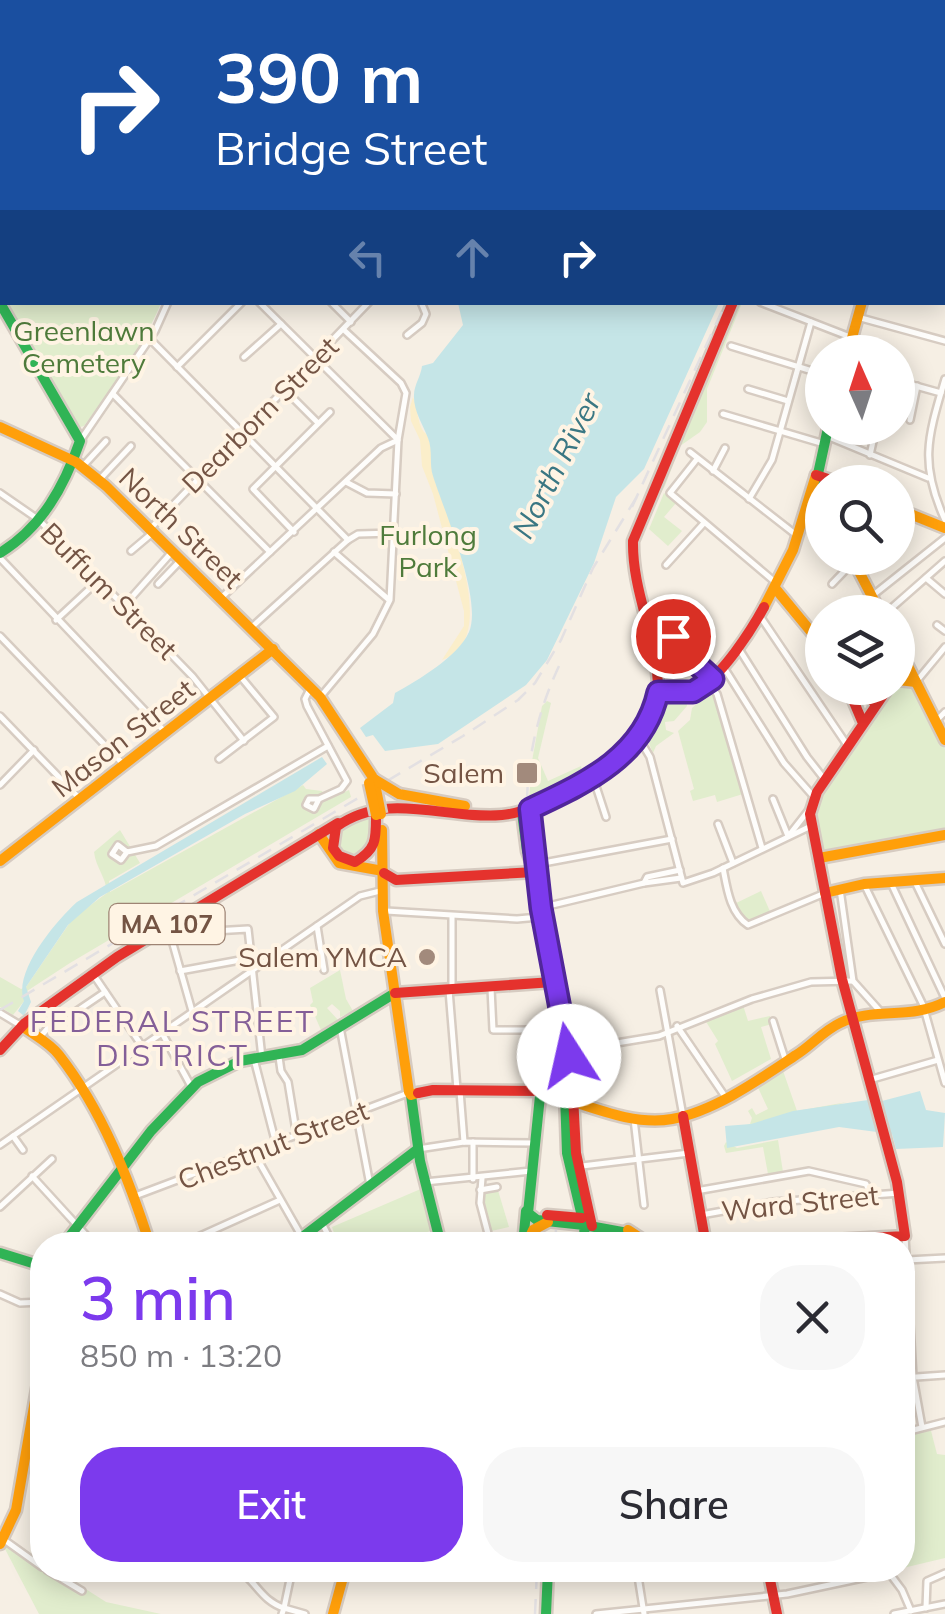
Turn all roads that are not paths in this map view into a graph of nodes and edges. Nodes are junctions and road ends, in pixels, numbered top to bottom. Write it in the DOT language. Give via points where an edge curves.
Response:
graph roads {
  1 [pos="1,305"];
  2 [pos="167,305"];
  3 [pos="239,305"];
  4 [pos="262,305"];
  5 [pos="335,305"];
  6 [pos="366,305"];
  7 [pos="422,305"];
  8 [pos="732,305"];
  9 [pos="768,305"];
  10 [pos="861,305"];
  11 [pos="858,317"];
  12 [pos="351,322"];
  13 [pos="811,322"];
  14 [pos="280,324"];
  15 [pos="344,330"];
  16 [pos="844,335"];
  17 [pos="853,335"];
  18 [pos="407,336"];
  19 [pos="150,339"];
  20 [pos="945,341"];
  21 [pos="731,346"];
  22 [pos="244,357"];
  23 [pos="314,359"];
  24 [pos="798,366"];
  25 [pos="177,367"];
  26 [pos="805,368"];
  27 [pos="945,379"];
  28 [pos="915,385"];
  29 [pos="918,386"];
  30 [pos="748,389"];
  31 [pos="286,390"];
  32 [pos="941,393"];
  33 [pos="112,394"];
  34 [pos="915,399"];
  35 [pos="789,401"];
  36 [pos="330,412"];
  37 [pos="724,414"];
  38 [pos="318,424"];
  39 [pos="0,428"];
  40 [pos="781,431"];
  41 [pos="242,433"];
  42 [pos="805,434"];
  43 [pos="398,440"];
  44 [pos="80,441"];
  45 [pos="106,441"];
  46 [pos="847,445"];
  47 [pos="872,445"];
  48 [pos="131,446"];
  49 [pos="725,448"];
  50 [pos="690,452"];
  51 [pos="870,455"];
  52 [pos="697,459"];
  53 [pos="79,464"];
  54 [pos="275,466"];
  55 [pos="713,470"];
  56 [pos="196,478"];
  57 [pos="928,478"];
  58 [pos="99,480"];
  59 [pos="346,482"];
  60 [pos="0,493"];
  61 [pos="396,494"];
  62 [pos="749,499"];
  63 [pos="940,508"];
  64 [pos="318,510"];
  65 [pos="805,511"];
  66 [pos="39,520"];
  67 [pos="939,522"];
  68 [pos="704,523"];
  69 [pos="151,528"];
  70 [pos="945,528"];
  71 [pos="294,532"];
  72 [pos="395,533"];
  73 [pos="797,536"];
  74 [pos="945,538"];
  75 [pos="348,540"];
  76 [pos="131,551"];
  77 [pos="270,552"];
  78 [pos="334,552"];
  79 [pos="177,555"];
  80 [pos="0,556"];
  81 [pos="945,561"];
  82 [pos="666,565"];
  83 [pos="840,575"];
  84 [pos="926,578"];
  85 [pos="98,581"];
  86 [pos="158,584"];
  87 [pos="832,584"];
  88 [pos="776,586"];
  89 [pos="945,594"];
  90 [pos="873,595"];
  91 [pos="905,595"];
  92 [pos="222,597"];
  93 [pos="390,600"];
  94 [pos="124,606"];
  95 [pos="676,613"];
  96 [pos="760,616"];
  97 [pos="56,620"];
  98 [pos="805,623"];
  99 [pos="937,624"];
  100 [pos="252,628"];
  101 [pos="945,631"];
  102 [pos="0,636"];
  103 [pos="945,646"];
  104 [pos="738,648"];
  105 [pos="272,649"];
  106 [pos="723,666"];
  107 [pos="240,676"];
  108 [pos="710,681"];
  109 [pos="916,682"];
  110 [pos="658,692"];
  111 [pos="315,696"];
  112 [pos="211,698"];
  113 [pos="856,705"];
  114 [pos="874,705"];
  115 [pos="945,712"];
  116 [pos="0,716"];
  117 [pos="862,721"];
  118 [pos="936,721"];
  119 [pos="166,733"];
  120 [pos="638,740"];
  121 [pos="945,740"];
  122 [pos="244,741"];
  123 [pos="847,745"];
  124 [pos="328,746"];
  125 [pos="34,750"];
  126 [pos="218,759"];
  127 [pos="124,765"];
  128 [pos="592,775"];
  129 [pos="824,780"];
  130 [pos="372,782"];
  131 [pos="0,785"];
  132 [pos="814,797"];
  133 [pos="80,799"];
  134 [pos="318,799"];
  135 [pos="773,799"];
  136 [pos="810,809"];
  137 [pos="521,811"];
  138 [pos="379,814"];
  139 [pos="481,815"];
  140 [pos="606,817"];
  141 [pos="338,822"];
  142 [pos="718,824"];
  143 [pos="812,826"];
  144 [pos="322,832"];
  145 [pos="945,835"];
  146 [pos="788,836"];
  147 [pos="672,839"];
  148 [pos="376,842"];
  149 [pos="303,844"];
  150 [pos="762,848"];
  151 [pos="330,849"];
  152 [pos="528,851"];
  153 [pos="128,852"];
  154 [pos="2,855"];
  155 [pos="818,858"];
  156 [pos="355,862"];
  157 [pos="733,863"];
  158 [pos="380,867"];
  159 [pos="536,868"];
  160 [pos="723,868"];
  161 [pos="681,877"];
  162 [pos="944,880"];
  163 [pos="915,882"];
  164 [pos="891,883"];
  165 [pos="864,884"];
  166 [pos="840,889"];
  167 [pos="380,891"];
  168 [pos="825,893"];
  169 [pos="383,911"];
  170 [pos="542,912"];
  171 [pos="452,915"];
  172 [pos="168,924"];
  173 [pos="317,926"];
  174 [pos="171,937"];
  175 [pos="945,944"];
  176 [pos="250,958"];
  177 [pos="180,970"];
  178 [pos="252,970"];
  179 [pos="324,970"];
  180 [pos="93,974"];
  181 [pos="848,980"];
  182 [pos="553,982"];
  183 [pos="491,985"];
  184 [pos="451,987"];
  185 [pos="660,990"];
  186 [pos="106,992"];
  187 [pos="395,993"];
  188 [pos="944,1003"];
  189 [pos="376,1004"];
  190 [pos="192,1012"];
  191 [pos="926,1012"];
  192 [pos="0,1013"];
  193 [pos="72,1014"];
  194 [pos="879,1018"];
  195 [pos="852,1019"];
  196 [pos="56,1020"];
  197 [pos="400,1021"];
  198 [pos="773,1021"];
  199 [pos="22,1026"];
  200 [pos="677,1026"];
  201 [pos="340,1027"];
  202 [pos="559,1030"];
  203 [pos="162,1033"];
  204 [pos="668,1033"];
  205 [pos="40,1037"];
  206 [pos="142,1046"];
  207 [pos="0,1050"];
  208 [pos="568,1051"];
  209 [pos="279,1057"];
  210 [pos="258,1058"];
  211 [pos="938,1060"];
  212 [pos="786,1062"];
  213 [pos="869,1080"];
  214 [pos="945,1082"];
  215 [pos="192,1088"];
  216 [pos="80,1089"];
  217 [pos="458,1090"];
  218 [pos="414,1091"];
  219 [pos="516,1092"];
  220 [pos="540,1096"];
  221 [pos="724,1096"];
  222 [pos="569,1104"];
  223 [pos="356,1114"];
  224 [pos="683,1116"];
  225 [pos="634,1117"];
  226 [pos="12,1136"];
  227 [pos="298,1137"];
  228 [pos="464,1142"];
  229 [pos="472,1142"];
  230 [pos="534,1143"];
  231 [pos="276,1144"];
  232 [pos="0,1145"];
  233 [pos="418,1148"];
  234 [pos="23,1150"];
  235 [pos="254,1152"];
  236 [pos="689,1154"];
  237 [pos="52,1159"];
  238 [pos="639,1160"];
  239 [pos="578,1167"];
  240 [pos="123,1168"];
  241 [pos="531,1171"];
  242 [pos="32,1176"];
  243 [pos="473,1178"];
  244 [pos="482,1178"];
  245 [pos="425,1182"];
  246 [pos="370,1185"];
  247 [pos="497,1187"];
  248 [pos="480,1190"];
  249 [pos="696,1191"];
  250 [pos="900,1193"];
  251 [pos="871,1194"];
  252 [pos="135,1196"];
  253 [pos="280,1200"];
  254 [pos="644,1205"];
  255 [pos="0,1207"];
  256 [pos="701,1215"];
  257 [pos="528,1216"];
  258 [pos="548,1222"];
  259 [pos="588,1222"];
  260 [pos="322,1223"];
  261 [pos="78,1226"];
  262 [pos="73,1232"];
  263 [pos="83,1232"];
  264 [pos="146,1232"];
  265 [pos="209,1232"];
  266 [pos="293,1232"];
  267 [pos="310,1232"];
  268 [pos="326,1232"];
  269 [pos="438,1232"];
  270 [pos="487,1232"];
  271 [pos="524,1232"];
  272 [pos="531,1232"];
  273 [pos="588,1232"];
  274 [pos="626,1232"];
  275 [pos="704,1232"];
  276 [pos="905,1232"];
  277 [pos="0,1254"];
  278 [pos="945,1258"];
  279 [pos="915,1260"];
  280 [pos="30,1263"];
  281 [pos="0,1294"];
  282 [pos="30,1303"];
  283 [pos="945,1375"];
  284 [pos="915,1377"];
  285 [pos="915,1392"];
  286 [pos="945,1422"];
  287 [pos="922,1427"];
  288 [pos="915,1429"];
  289 [pos="30,1450"];
  290 [pos="1,1541"];
  291 [pos="30,1559"];
  292 [pos="945,1573"];
  293 [pos="67,1582"];
  294 [pos="255,1582"];
  295 [pos="289,1582"];
  296 [pos="342,1582"];
  297 [pos="547,1582"];
  298 [pos="639,1582"];
  299 [pos="770,1582"];
  300 [pos="841,1582"];
  301 [pos="896,1582"];
  302 [pos="82,1592"];
  303 [pos="773,1595"];
  304 [pos="700,1602"];
  305 [pos="945,1604"];
  306 [pos="926,1608"];
  307 [pos="283,1611"];
  308 [pos="643,1611"];
  309 [pos="911,1611"];
  310 [pos="305,1614"];
  311 [pos="333,1614"];
  312 [pos="546,1614"];
  313 [pos="596,1614"];
  314 [pos="702,1614"];
  315 [pos="776,1614"];
  316 [pos="894,1614"];
  1 -- 44 [label="main road"];
  2 -- 19 [label="street"];
  3 -- 25 [label="street"];
  4 -- 14 [label="street"];
  5 -- 12 [label="street"];
  6 -- 12 [label="street, Dearborn Street"];
  7 -- 18 [label="street" via="422,323"];
  8 -- 110 [label="main road, MA 107" via="633,541 633,575 658,662"];
  9 -- 13 [label="street"];
  10 -- 11 [label="main road"];
  11 -- 17 [label="main road"];
  11 -- 20 [label="street"];
  12 -- 15 [label="street, Dearborn Street"];
  13 -- 16 [label="street"];
  13 -- 24 [label="street"];
  14 -- 22 [label="street"];
  14 -- 23 [label="street"];
  15 -- 23 [label="street, Dearborn Street"];
  15 -- 43 [label="street" via="406,389"];
  19 -- 25 [label="street"];
  19 -- 33 [label="street"];
  21 -- 24 [label="street"];
  23 -- 31 [label="street, Dearborn Street"];
  23 -- 43 [label="street"];
  24 -- 26 [label="street"];
  24 -- 35 [label="street"];
  25 -- 41 [label="street"];
  27 -- 32 [label="street"];
  28 -- 29 [label="street"];
  29 -- 32 [label="street"];
  29 -- 34 [label="street"];
  30 -- 35 [label="street"];
  31 -- 38 [label="street"];
  31 -- 41 [label="street, Dearborn Street"];
  32 -- 57 [label="street"];
  33 -- 44 [label="street"];
  33 -- 56 [label="street"];
  35 -- 40 [label="street"];
  36 -- 38 [label="street"];
  37 -- 40 [label="street"];
  38 -- 54 [label="street"];
  39 -- 53 [label="main road, North Street"];
  40 -- 42 [label="street"];
  40 -- 62 [label="street"];
  41 -- 54 [label="street"];
  41 -- 56 [label="street, Dearborn Street"];
  43 -- 59 [label="street"];
  43 -- 61 [label="street"];
  44 -- 53 [label="main road"];
  45 -- 53 [label="street"];
  46 -- 51 [label="street"];
  47 -- 51 [label="street"];
  48 -- 58 [label="street"];
  49 -- 55 [label="street"];
  50 -- 52 [label="street"];
  51 -- 57 [label="street"];
  52 -- 55 [label="street"];
  52 -- 68 [label="street" via="670,493"];
  53 -- 58 [label="main road, North Street"];
  53 -- 66 [label="main road"];
  54 -- 64 [label="street"];
  54 -- 71 [label="street" via="254,490"];
  55 -- 62 [label="street"];
  56 -- 69 [label="street, Dearborn Street"];
  56 -- 77 [label="street"];
  57 -- 63 [label="street"];
  58 -- 69 [label="main road, North Street"];
  59 -- 61 [label="street" via="368,493"];
  59 -- 64 [label="street"];
  60 -- 66 [label="street, Buffum Street"];
  61 -- 72 [label="street"];
  62 -- 73 [label="street"];
  63 -- 67 [label="street"];
  63 -- 67 [label="street"];
  64 -- 71 [label="street"];
  64 -- 75 [label="street"];
  65 -- 73 [label="main road"];
  66 -- 80 [label="main road"];
  66 -- 85 [label="street, Buffum Street"];
  67 -- 70 [label="main road"];
  68 -- 82 [label="street"];
  68 -- 88 [label="street"];
  69 -- 76 [label="street, Dearborn Street"];
  69 -- 79 [label="main road, North Street"];
  71 -- 77 [label="street"];
  72 -- 75 [label="street"];
  72 -- 93 [label="street"];
  73 -- 88 [label="main road"];
  74 -- 90 [label="street"];
  75 -- 78 [label="street"];
  77 -- 92 [label="street"];
  78 -- 93 [label="street"];
  78 -- 100 [label="street"];
  79 -- 86 [label="street"];
  79 -- 92 [label="main road, North Street"];
  79 -- 94 [label="street"];
  80 -- 97 [label="street"];
  81 -- 84 [label="street"];
  83 -- 87 [label="street"];
  84 -- 89 [label="street"];
  84 -- 91 [label="street"];
  85 -- 94 [label="street, Buffum Street"];
  85 -- 97 [label="street"];
  88 -- 96 [label="main road"];
  88 -- 98 [label="main road"];
  92 -- 100 [label="main road, North Street"];
  93 -- 111 [label="street" via="374,634"];
  94 -- 112 [label="street, Buffum Street"];
  95 -- 108 [label="street" via="674,643"];
  96 -- 104 [label="main road"];
  96 -- 123 [label="street"];
  97 -- 119 [label="street"];
  99 -- 101 [label="street"];
  100 -- 105 [label="main road, North Street"];
  102 -- 127 [label="street"];
  103 -- 109 [label="street"];
  104 -- 106 [label="main road"];
  104 -- 129 [label="street"];
  105 -- 107 [label="main road, Mason Street"];
  105 -- 111 [label="main road, North Street"];
  106 -- 108 [label="main road"];
  106 -- 132 [label="street" via="784,763"];
  107 -- 112 [label="main road, Mason Street"];
  107 -- 122 [label="street" via="274,717"];
  108 -- 110 [label="main road" via="686,693"];
  108 -- 150 [label="street"];
  109 -- 118 [label="main road"];
  110 -- 120 [label="main road, MA 107"];
  111 -- 124 [label="street, North Street" via="306,703"];
  111 -- 130 [label="main road, North Street"];
  112 -- 119 [label="main road, Mason Street"];
  112 -- 122 [label="street, Buffum Street"];
  113 -- 117 [label="main road"];
  114 -- 117 [label="main road"];
  115 -- 118 [label="street"];
  116 -- 125 [label="street"];
  117 -- 123 [label="main road"];
  118 -- 121 [label="main road"];
  119 -- 127 [label="main road, Mason Street"];
  120 -- 128 [label="main road, MA 107"];
  120 -- 147 [label="street" via="650,757"];
  122 -- 126 [label="street"];
  123 -- 129 [label="main road"];
  124 -- 134 [label="street, North Street" via="346,784"];
  124 -- 153 [label="street" via="156,846"];
  125 -- 131 [label="street"];
  125 -- 133 [label="street"];
  127 -- 133 [label="main road, Mason Street"];
  128 -- 137 [label="main road, MA 107"];
  128 -- 140 [label="street"];
  129 -- 132 [label="main road"];
  130 -- 137 [label="main road, bridge" via="399,794"];
  130 -- 138 [label="main road, North Street, bridge"];
  132 -- 136 [label="main road"];
  133 -- 154 [label="main road, Mason Street"];
  135 -- 146 [label="street"];
  136 -- 143 [label="main road"];
  136 -- 146 [label="street"];
  137 -- 139 [label="main road, MA 107"];
  137 -- 152 [label="main road"];
  137 -- 159 [label="main road"];
  138 -- 148 [label="main road, North Street"];
  138 -- 158 [label="main road, North Street"];
  139 -- 141 [label="main road, MA 107" via="390,807"];
  139 -- 152 [label="main road" via="514,826"];
  141 -- 144 [label="main road, MA 107"];
  141 -- 151 [label="main road"];
  142 -- 157 [label="street"];
  143 -- 146 [label="street"];
  143 -- 155 [label="main road"];
  144 -- 149 [label="main road, MA 107"];
  144 -- 151 [label="main road"];
  145 -- 155 [label="main road"];
  146 -- 150 [label="street"];
  147 -- 159 [label="street"];
  147 -- 161 [label="street"];
  148 -- 156 [label="main road" via="370,855"];
  148 -- 158 [label="main road, North Street"];
  149 -- 151 [label="main road"];
  149 -- 172 [label="main road, MA 107"];
  150 -- 157 [label="street"];
  151 -- 156 [label="main road"];
  151 -- 158 [label="main road" via="340,864"];
  152 -- 159 [label="main road"];
  155 -- 168 [label="main road"];
  156 -- 158 [label="main road"];
  157 -- 160 [label="street"];
  158 -- 159 [label="main road" via="396,880"];
  158 -- 167 [label="main road, North Street"];
  159 -- 170 [label="main road"];
  160 -- 161 [label="street"];
  160 -- 168 [label="street" via="731,903 746,925"];
  161 -- 170 [label="street"];
  162 -- 163 [label="main road"];
  163 -- 164 [label="main road"];
  163 -- 175 [label="street"];
  164 -- 165 [label="main road"];
  164 -- 188 [label="street"];
  165 -- 166 [label="main road"];
  165 -- 191 [label="street"];
  166 -- 168 [label="main road"];
  166 -- 181 [label="street"];
  167 -- 169 [label="main road, North Street"];
  167 -- 173 [label="street" via="360,896"];
  168 -- 181 [label="main road"];
  169 -- 171 [label="street"];
  169 -- 187 [label="main road, North Street"];
  170 -- 171 [label="street" via="517,919"];
  170 -- 182 [label="main road"];
  171 -- 184 [label="street"];
  172 -- 174 [label="street"];
  172 -- 180 [label="main road, MA 107"];
  173 -- 178 [label="street"];
  173 -- 179 [label="street"];
  174 -- 176 [label="street" via="248,929"];
  174 -- 177 [label="street"];
  176 -- 177 [label="street"];
  176 -- 178 [label="street"];
  177 -- 190 [label="street"];
  178 -- 190 [label="street"];
  178 -- 210 [label="street"];
  180 -- 186 [label="street"];
  180 -- 199 [label="main road, MA 107"];
  181 -- 194 [label="street" via="879,1010"];
  181 -- 195 [label="main road"];
  181 -- 200 [label="street" via="818,980"];
  182 -- 183 [label="main road"];
  182 -- 202 [label="main road"];
  182 -- 208 [label="main road"];
  183 -- 184 [label="main road"];
  183 -- 202 [label="street" via="493,1030"];
  184 -- 187 [label="main road"];
  184 -- 217 [label="street"];
  185 -- 204 [label="street"];
  186 -- 193 [label="street"];
  186 -- 206 [label="street"];
  187 -- 189 [label="main road"];
  187 -- 197 [label="main road, North Street"];
  188 -- 191 [label="main road"];
  189 -- 197 [label="main road" via="388,1006"];
  189 -- 201 [label="main road"];
  190 -- 203 [label="street"];
  191 -- 194 [label="main road"];
  191 -- 211 [label="street"];
  192 -- 199 [label="street"];
  194 -- 195 [label="main road"];
  195 -- 212 [label="main road"];
  195 -- 213 [label="main road"];
  196 -- 205 [label="street"];
  197 -- 218 [label="main road, North Street"];
  198 -- 212 [label="street"];
  199 -- 205 [label="main road"];
  199 -- 207 [label="main road, MA 107"];
  200 -- 204 [label="street"];
  200 -- 221 [label="street"];
  201 -- 209 [label="main road"];
  201 -- 223 [label="street"];
  202 -- 222 [label="main road"];
  203 -- 206 [label="street"];
  203 -- 215 [label="street"];
  204 -- 208 [label="street"];
  204 -- 224 [label="street"];
  205 -- 216 [label="main road" via="58,1052"];
  206 -- 216 [label="street"];
  208 -- 222 [label="main road"];
  209 -- 210 [label="main road"];
  209 -- 227 [label="street"];
  210 -- 215 [label="main road" via="216,1071"];
  210 -- 231 [label="street"];
  211 -- 213 [label="street"];
  211 -- 214 [label="street"];
  212 -- 221 [label="main road"];
  213 -- 250 [label="main road"];
  215 -- 240 [label="main road"];
  216 -- 226 [label="street"];
  216 -- 240 [label="main road"];
  217 -- 218 [label="main road"];
  217 -- 219 [label="main road"];
  217 -- 228 [label="street"];
  218 -- 223 [label="street, Chestnut Street"];
  218 -- 233 [label="main road, North Street"];
  219 -- 220 [label="main road"];
  219 -- 222 [label="main road" via="543,1091"];
  220 -- 222 [label="main road"];
  220 -- 230 [label="main road"];
  221 -- 224 [label="main road"];
  222 -- 225 [label="main road"];
  222 -- 239 [label="main road"];
  222 -- 259 [label="main road" via="567,1152"];
  223 -- 227 [label="street, Chestnut Street"];
  223 -- 246 [label="street"];
  224 -- 225 [label="main road"];
  224 -- 236 [label="main road"];
  225 -- 238 [label="street"];
  226 -- 232 [label="street"];
  226 -- 234 [label="street"];
  227 -- 231 [label="street, Chestnut Street"];
  228 -- 229 [label="street"];
  228 -- 233 [label="street"];
  229 -- 230 [label="street"];
  229 -- 243 [label="street"];
  230 -- 241 [label="main road"];
  231 -- 235 [label="street, Chestnut Street"];
  233 -- 245 [label="main road, North Street"];
  233 -- 246 [label="main road"];
  235 -- 252 [label="street, Chestnut Street"];
  235 -- 253 [label="street"];
  236 -- 238 [label="street"];
  236 -- 249 [label="main road"];
  237 -- 242 [label="street"];
  238 -- 239 [label="street"];
  238 -- 254 [label="street"];
  239 -- 259 [label="main road"];
  240 -- 252 [label="main road"];
  240 -- 261 [label="main road"];
  241 -- 244 [label="street"];
  241 -- 257 [label="main road"];
  242 -- 255 [label="street"];
  242 -- 261 [label="street"];
  243 -- 244 [label="street"];
  243 -- 245 [label="street"];
  244 -- 248 [label="street"];
  245 -- 269 [label="main road, North Street"];
  246 -- 260 [label="main road"];
  247 -- 248 [label="street"];
  248 -- 270 [label="street"];
  249 -- 251 [label="street" via="808,1172 866,1184"];
  249 -- 256 [label="main road"];
  250 -- 251 [label="street, Ward Street"];
  250 -- 276 [label="main road"];
  251 -- 256 [label="street, Ward Street"];
  252 -- 264 [label="main road"];
  253 -- 265 [label="street"];
  253 -- 266 [label="street"];
  256 -- 275 [label="main road"];
  257 -- 258 [label="main road"];
  257 -- 259 [label="main road"];
  257 -- 271 [label="main road"];
  258 -- 259 [label="main road"];
  258 -- 272 [label="main road"];
  259 -- 273 [label="main road"];
  259 -- 274 [label="main road"];
  260 -- 267 [label="main road"];
  260 -- 268 [label="street"];
  261 -- 262 [label="main road"];
  261 -- 263 [label="street"];
  277 -- 280 [label="main road"];
  278 -- 279 [label="street"];
  281 -- 282 [label="street"];
  283 -- 284 [label="street"];
  285 -- 287 [label="street"];
  286 -- 287 [label="street"];
  287 -- 288 [label="street"];
  289 -- 290 [label="main road"];
  290 -- 291 [label="street"];
  292 -- 306 [label="street" via="927,1581"];
  293 -- 302 [label="street"];
  294 -- 307 [label="street" via="269,1604"];
  295 -- 307 [label="street"];
  296 -- 311 [label="main road"];
  297 -- 312 [label="main road"];
  298 -- 308 [label="street"];
  299 -- 303 [label="main road"];
  300 -- 303 [label="street"];
  301 -- 309 [label="street"];
  303 -- 304 [label="street"];
  303 -- 315 [label="main road"];
  304 -- 308 [label="street"];
  304 -- 314 [label="street"];
  305 -- 306 [label="street"];
  306 -- 309 [label="street"];
  307 -- 310 [label="street"];
  308 -- 313 [label="street"];
  309 -- 316 [label="street"];
}
